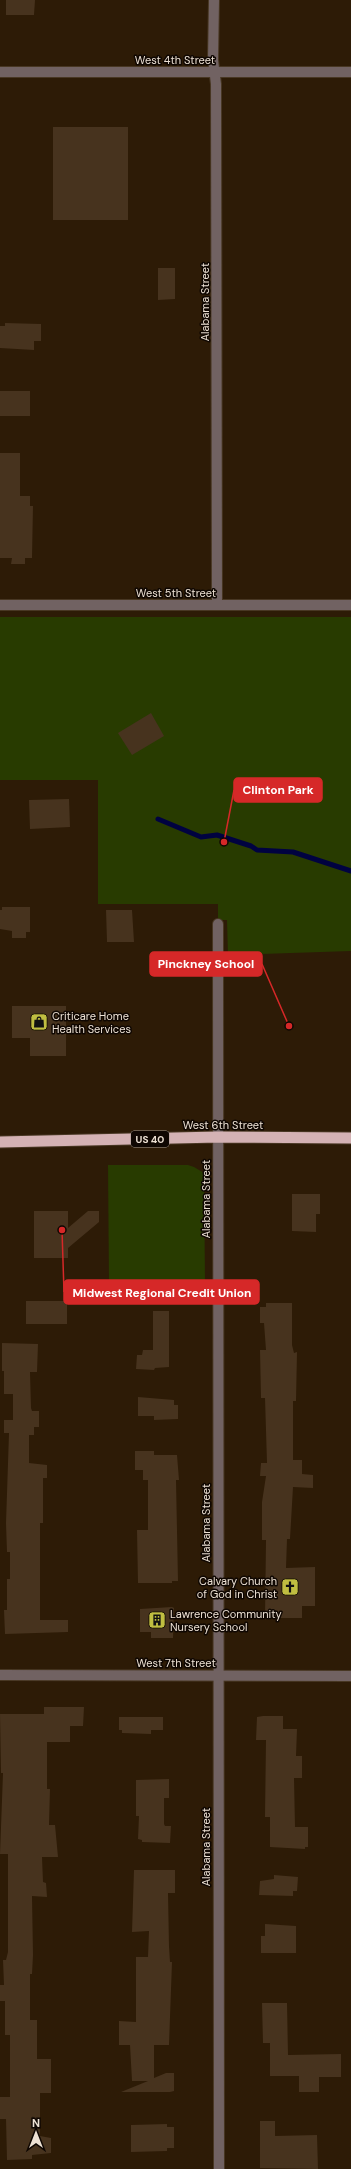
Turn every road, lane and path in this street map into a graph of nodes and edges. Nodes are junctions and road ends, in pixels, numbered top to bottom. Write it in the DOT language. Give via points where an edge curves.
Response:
graph roads {
  1 [pos="214,0"];
  2 [pos="0,72"];
  3 [pos="214,72"];
  4 [pos="351,72"];
  5 [pos="0,605"];
  6 [pos="217,605"];
  7 [pos="351,605"];
  8 [pos="218,924"];
  9 [pos="218,1137"];
  10 [pos="351,1138"];
  11 [pos="0,1142"];
  12 [pos="0,1675"];
  13 [pos="218,1675"];
  14 [pos="351,1676"];
  15 [pos="219,2169"];
  1 -- 3 [label="street, Alabama Street"];
  2 -- 3 [label="street, West 4th Street"];
  3 -- 4 [label="street, West 4th Street"];
  3 -- 6 [label="street, Alabama Street"];
  5 -- 6 [label="street, West 5th Street"];
  6 -- 7 [label="street, West 5th Street"];
  8 -- 9 [label="street, Alabama Street"];
  9 -- 10 [label="highway, West 6th Street / US 40"];
  9 -- 11 [label="highway, West 6th Street / US 40"];
  9 -- 13 [label="street, Alabama Street"];
  12 -- 13 [label="street, West 7th Street"];
  13 -- 14 [label="street, West 7th Street"];
  13 -- 15 [label="street, Alabama Street"];
}
